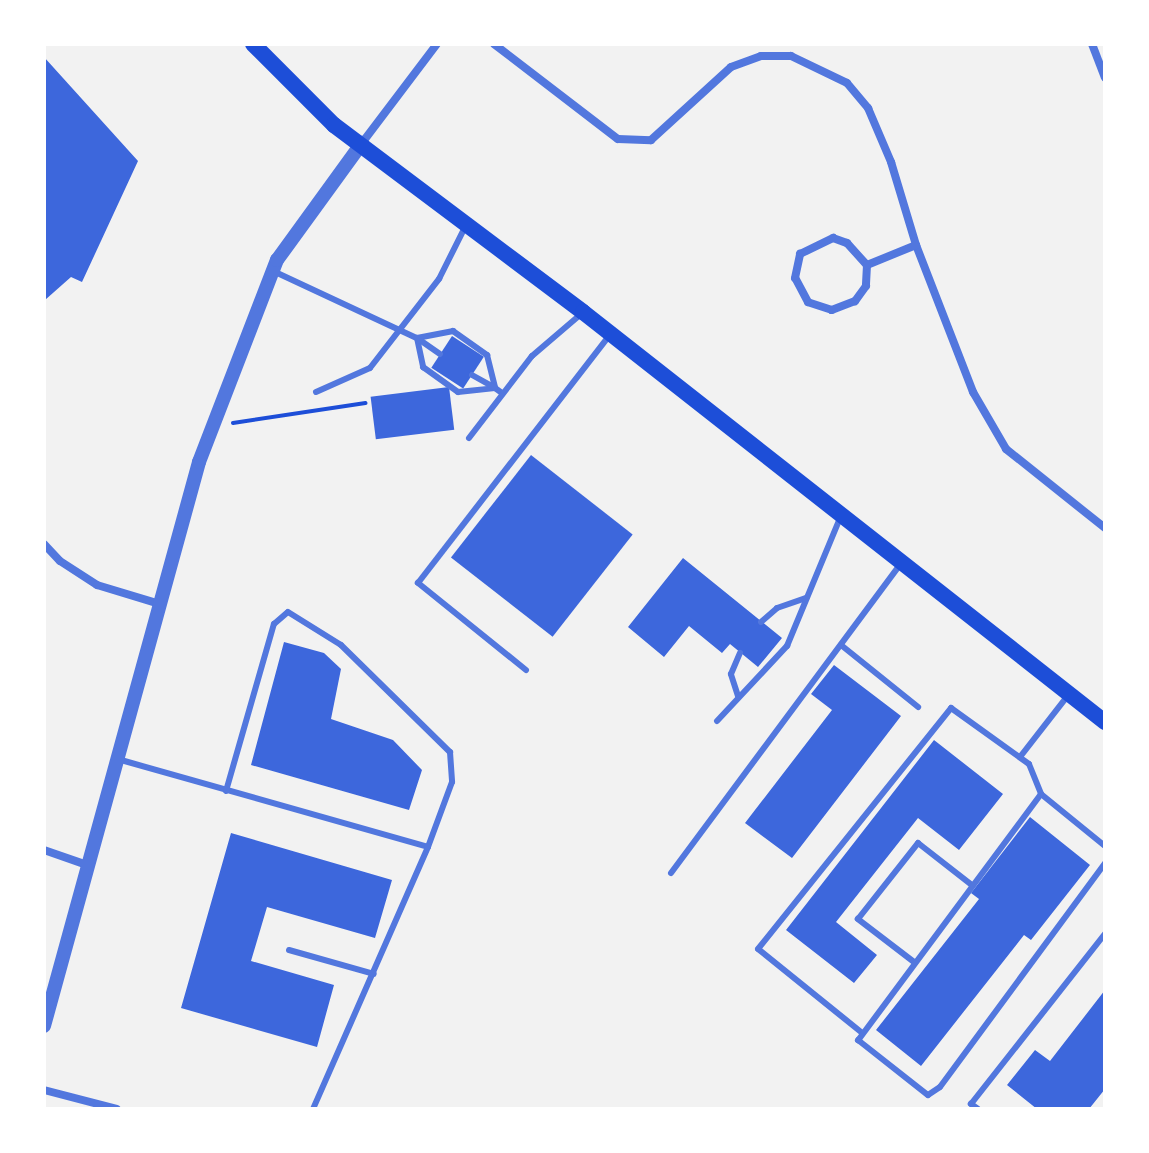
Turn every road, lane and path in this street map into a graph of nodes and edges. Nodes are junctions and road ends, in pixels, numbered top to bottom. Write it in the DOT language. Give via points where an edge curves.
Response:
graph roads {
  1 [pos="253,44"];
  2 [pos="437,44"];
  3 [pos="494,44"];
  4 [pos="1092,44"];
  5 [pos="1105,78"];
  6 [pos="362,143"];
  7 [pos="465,227"];
  8 [pos="916,245"];
  9 [pos="867,265"];
  10 [pos="273,271"];
  11 [pos="583,312"];
  12 [pos="399,330"];
  13 [pos="611,334"];
  14 [pos="417,338"];
  15 [pos="440,354"];
  16 [pos="472,375"];
  17 [pos="495,388"];
  18 [pos="316,392"];
  19 [pos="502,393"];
  20 [pos="365,403"];
  21 [pos="213,426"];
  22 [pos="469,438"];
  23 [pos="841,515"];
  24 [pos="1105,528"];
  25 [pos="44,544"];
  26 [pos="901,563"];
  27 [pos="806,598"];
  28 [pos="160,604"];
  29 [pos="761,622"];
  30 [pos="841,645"];
  31 [pos="740,653"];
  32 [pos="526,670"];
  33 [pos="1069,694"];
  34 [pos="738,696"];
  35 [pos="918,707"];
  36 [pos="717,721"];
  37 [pos="1105,722"];
  38 [pos="1020,757"];
  39 [pos="121,760"];
  40 [pos="226,791"];
  41 [pos="1041,794"];
  42 [pos="1105,846"];
  43 [pos="428,847"];
  44 [pos="44,850"];
  45 [pos="1105,863"];
  46 [pos="87,865"];
  47 [pos="671,873"];
  48 [pos="972,885"];
  49 [pos="1105,934"];
  50 [pos="289,950"];
  51 [pos="914,962"];
  52 [pos="374,974"];
  53 [pos="44,1026"];
  54 [pos="861,1032"];
  55 [pos="44,1090"];
  56 [pos="117,1109"];
  57 [pos="313,1109"];
  58 [pos="978,1109"];
  1 -- 6 [label="main road" via="334,125"];
  2 -- 6 [label="street"];
  3 -- 8 [label="street" via="618,139 651,140 731,67 761,56 791,56 820,69 847,83 868,108"];
  4 -- 5 [label="street"];
  6 -- 7 [label="main road"];
  6 -- 10 [label="street"];
  7 -- 11 [label="main road"];
  7 -- 12 [label="lane" via="439,279"];
  8 -- 9 [label="street"];
  8 -- 24 [label="street" via="973,392 1006,449"];
  9 -- 9 [label="street" via="847,243 833,238 800,254 795,278 808,302 832,310 855,301 866,286"];
  10 -- 12 [label="lane"];
  10 -- 21 [label="street"];
  11 -- 13 [label="main road"];
  11 -- 19 [label="lane" via="532,356"];
  12 -- 14 [label="lane"];
  12 -- 18 [label="lane" via="370,368"];
  13 -- 23 [label="main road"];
  13 -- 32 [label="lane" via="418,583"];
  14 -- 15 [label="lane"];
  14 -- 17 [label="lane" via="423,367 458,392"];
  14 -- 17 [label="lane" via="453,331 487,355"];
  16 -- 17 [label="lane"];
  17 -- 19 [label="lane"];
  19 -- 22 [label="lane"];
  20 -- 21 [label="path"];
  21 -- 28 [label="street"];
  23 -- 26 [label="main road"];
  23 -- 27 [label="lane"];
  25 -- 28 [label="street" via="97,585"];
  26 -- 30 [label="lane"];
  26 -- 33 [label="main road"];
  27 -- 29 [label="lane" via="777,608"];
  27 -- 34 [label="lane" via="787,646"];
  28 -- 39 [label="street"];
  30 -- 35 [label="lane"];
  30 -- 47 [label="lane"];
  31 -- 34 [label="lane" via="731,674"];
  33 -- 37 [label="main road"];
  33 -- 38 [label="lane"];
  34 -- 36 [label="lane"];
  38 -- 41 [label="lane" via="1029,764"];
  38 -- 54 [label="lane" via="951,708 758,949"];
  39 -- 40 [label="lane"];
  39 -- 46 [label="street"];
  40 -- 43 [label="lane"];
  40 -- 43 [label="lane" via="274,624 288,612 341,645 450,752 452,782"];
  41 -- 42 [label="lane"];
  41 -- 48 [label="lane"];
  43 -- 52 [label="lane"];
  44 -- 46 [label="street"];
  45 -- 54 [label="lane" via="940,1087 928,1095 858,1040"];
  46 -- 53 [label="street"];
  48 -- 51 [label="lane"];
  48 -- 51 [label="lane" via="918,843 858,919"];
  49 -- 58 [label="lane" via="971,1104"];
  50 -- 52 [label="lane"];
  51 -- 54 [label="lane"];
  52 -- 57 [label="lane"];
  55 -- 56 [label="street"];
}
